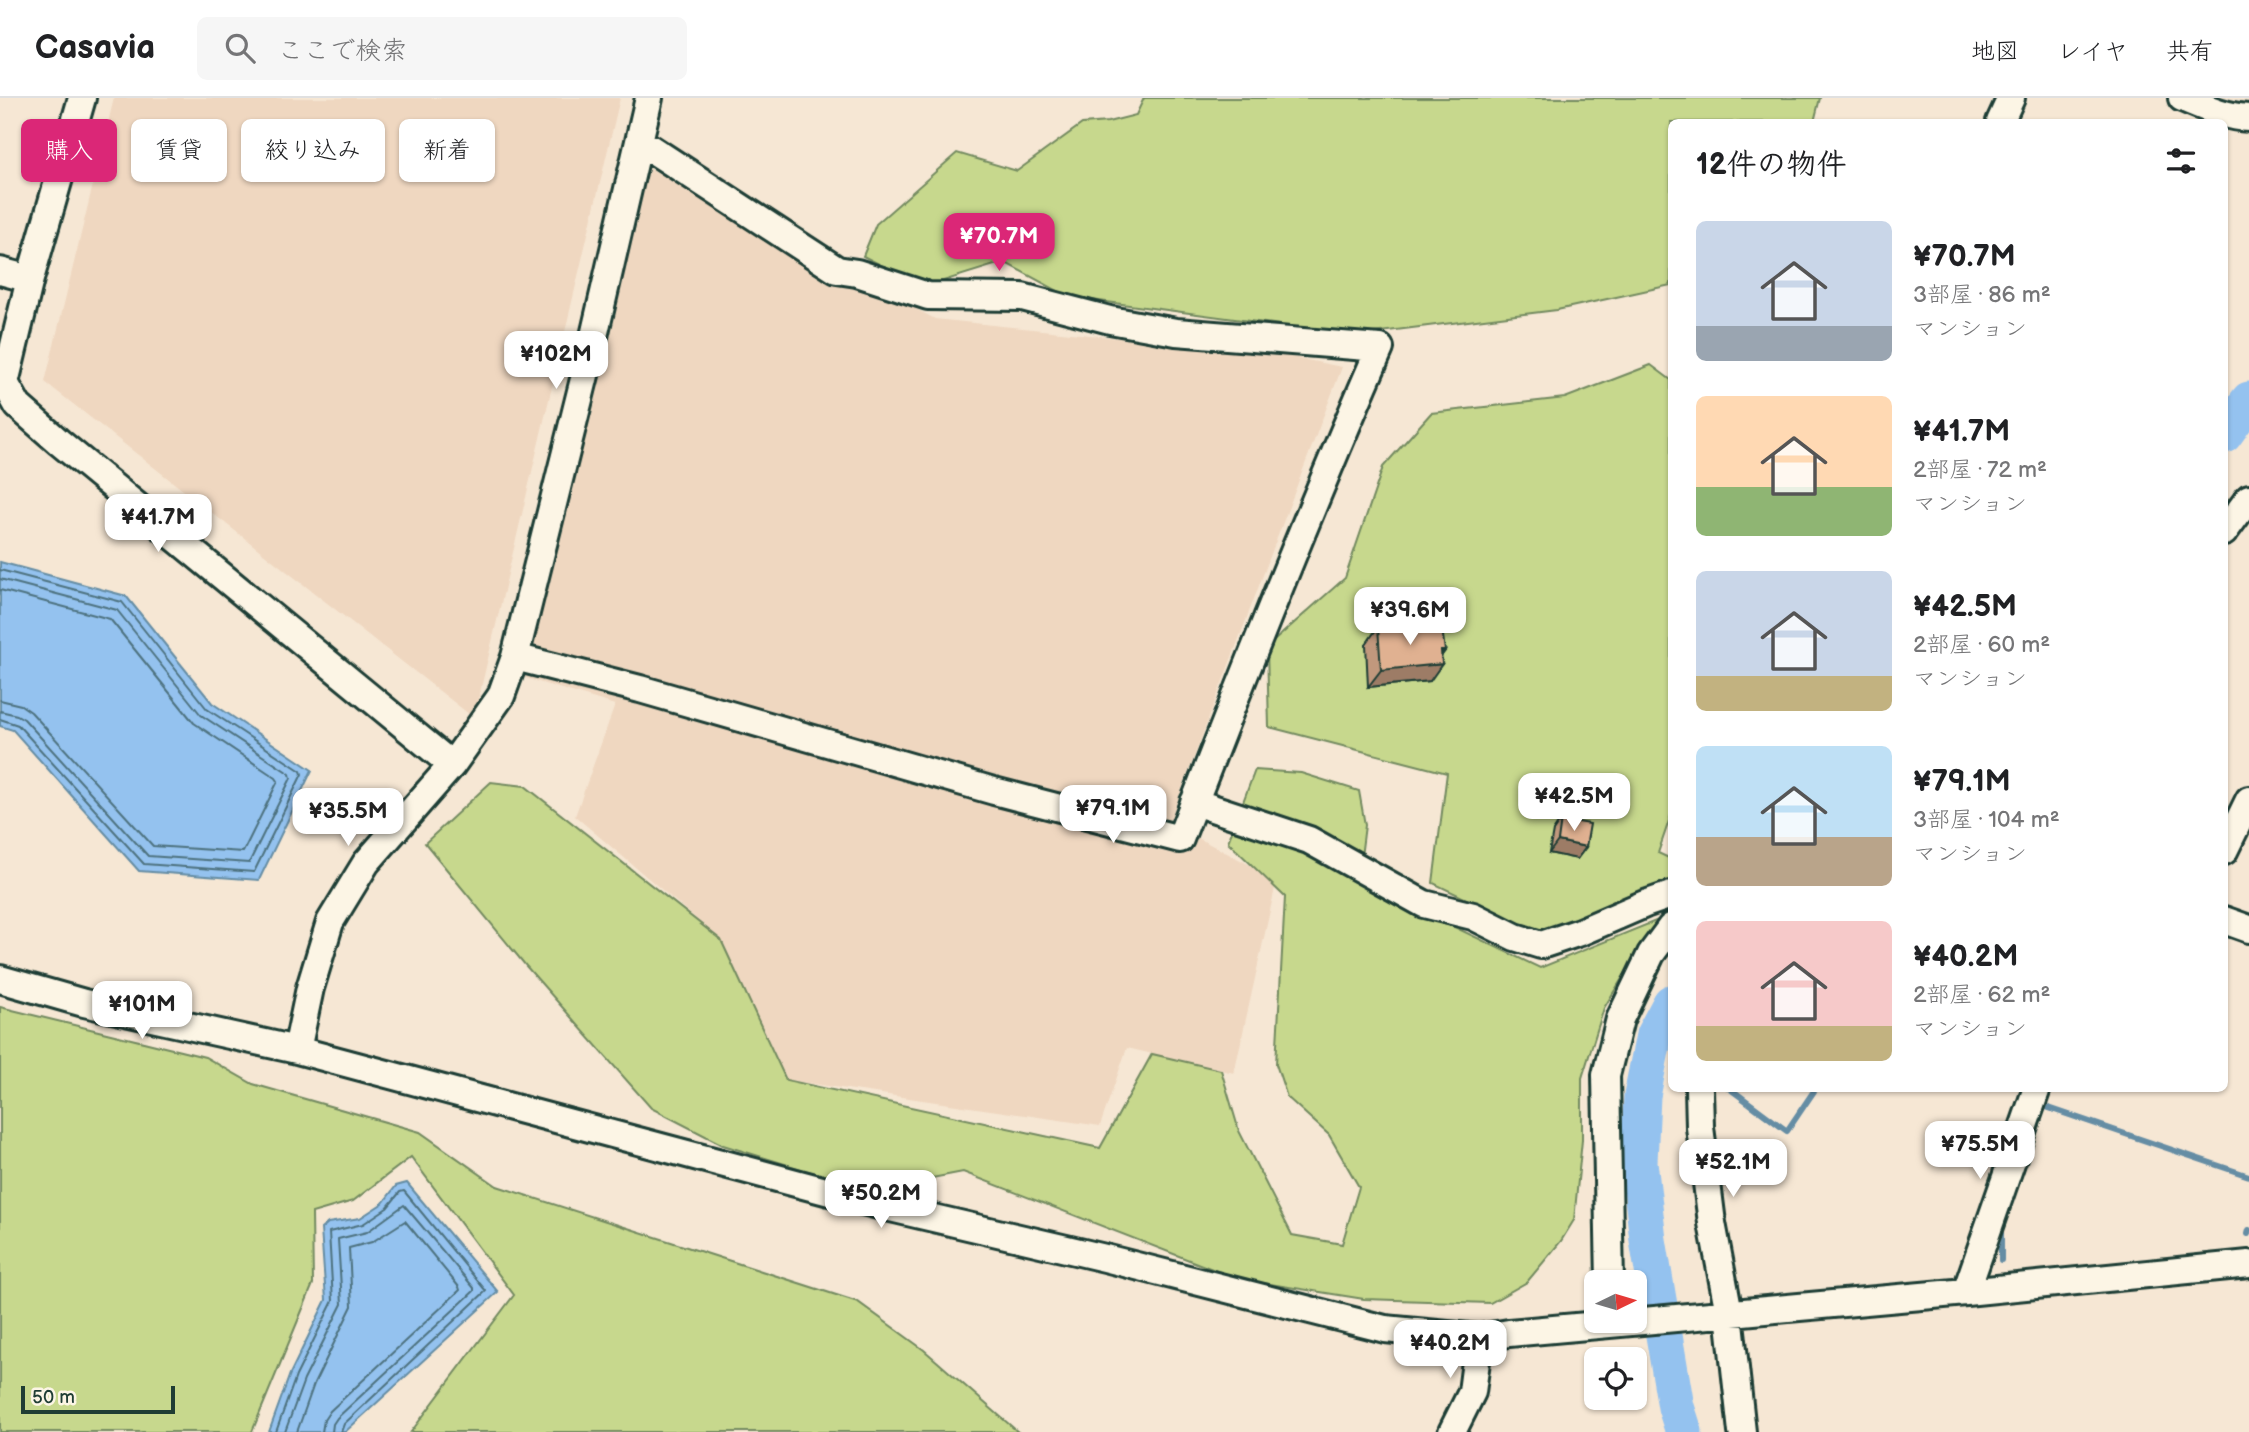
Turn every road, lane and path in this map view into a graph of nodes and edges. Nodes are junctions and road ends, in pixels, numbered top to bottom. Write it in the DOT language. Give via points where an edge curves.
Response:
graph roads {
  1 [pos="82,98"];
  2 [pos="2011,98"];
  3 [pos="2182,98"];
  4 [pos="652,99"];
  5 [pos="2249,118"];
  6 [pos="2001,119"];
  7 [pos="639,141"];
  8 [pos="0,271"];
  9 [pos="30,279"];
  10 [pos="2249,498"];
  11 [pos="2228,527"];
  12 [pos="515,657"];
  13 [pos="452,765"];
  14 [pos="2249,800"];
  15 [pos="1194,802"];
  16 [pos="2228,843"];
  17 [pos="1668,896"];
  18 [pos="2228,921"];
  19 [pos="2249,929"];
  20 [pos="1668,932"];
  21 [pos="0,979"];
  22 [pos="297,1050"];
  23 [pos="1699,1092"];
  24 [pos="2036,1092"];
  25 [pos="2249,1264"];
  26 [pos="1610,1270"];
  27 [pos="1966,1292"];
  28 [pos="1729,1313"];
  29 [pos="1647,1319"];
  30 [pos="1584,1325"];
  31 [pos="1479,1338"];
  32 [pos="1452,1432"];
  33 [pos="1742,1432"];
  1 -- 9 [label="street"];
  2 -- 6 [label="street"];
  3 -- 5 [label="street" via="2213,111"];
  4 -- 7 [label="street"];
  7 -- 12 [label="street"];
  7 -- 15 [label="street" via="837,270 928,296 1022,297 1175,332 1380,348"];
  8 -- 9 [label="street"];
  9 -- 13 [label="street" via="5,383 18,405"];
  10 -- 11 [label="street"];
  12 -- 13 [label="street" via="501,695"];
  12 -- 15 [label="street" via="1180,839"];
  13 -- 22 [label="street" via="366,863 330,922"];
  14 -- 16 [label="street"];
  15 -- 17 [label="street" via="1309,840 1423,904 1473,916 1541,945"];
  18 -- 19 [label="street"];
  20 -- 26 [label="street" via="1651,954 1620,1019 1606,1075"];
  21 -- 22 [label="street" via="83,1003"];
  22 -- 31 [label="street" via="771,1178 1385,1329"];
  23 -- 28 [label="street" via="1712,1223"];
  24 -- 27 [label="street"];
  25 -- 27 [label="street"];
  27 -- 28 [label="street"];
  28 -- 29 [label="street"];
  28 -- 33 [label="street"];
  30 -- 31 [label="street"];
  31 -- 32 [label="street" via="1472,1392"];
}
